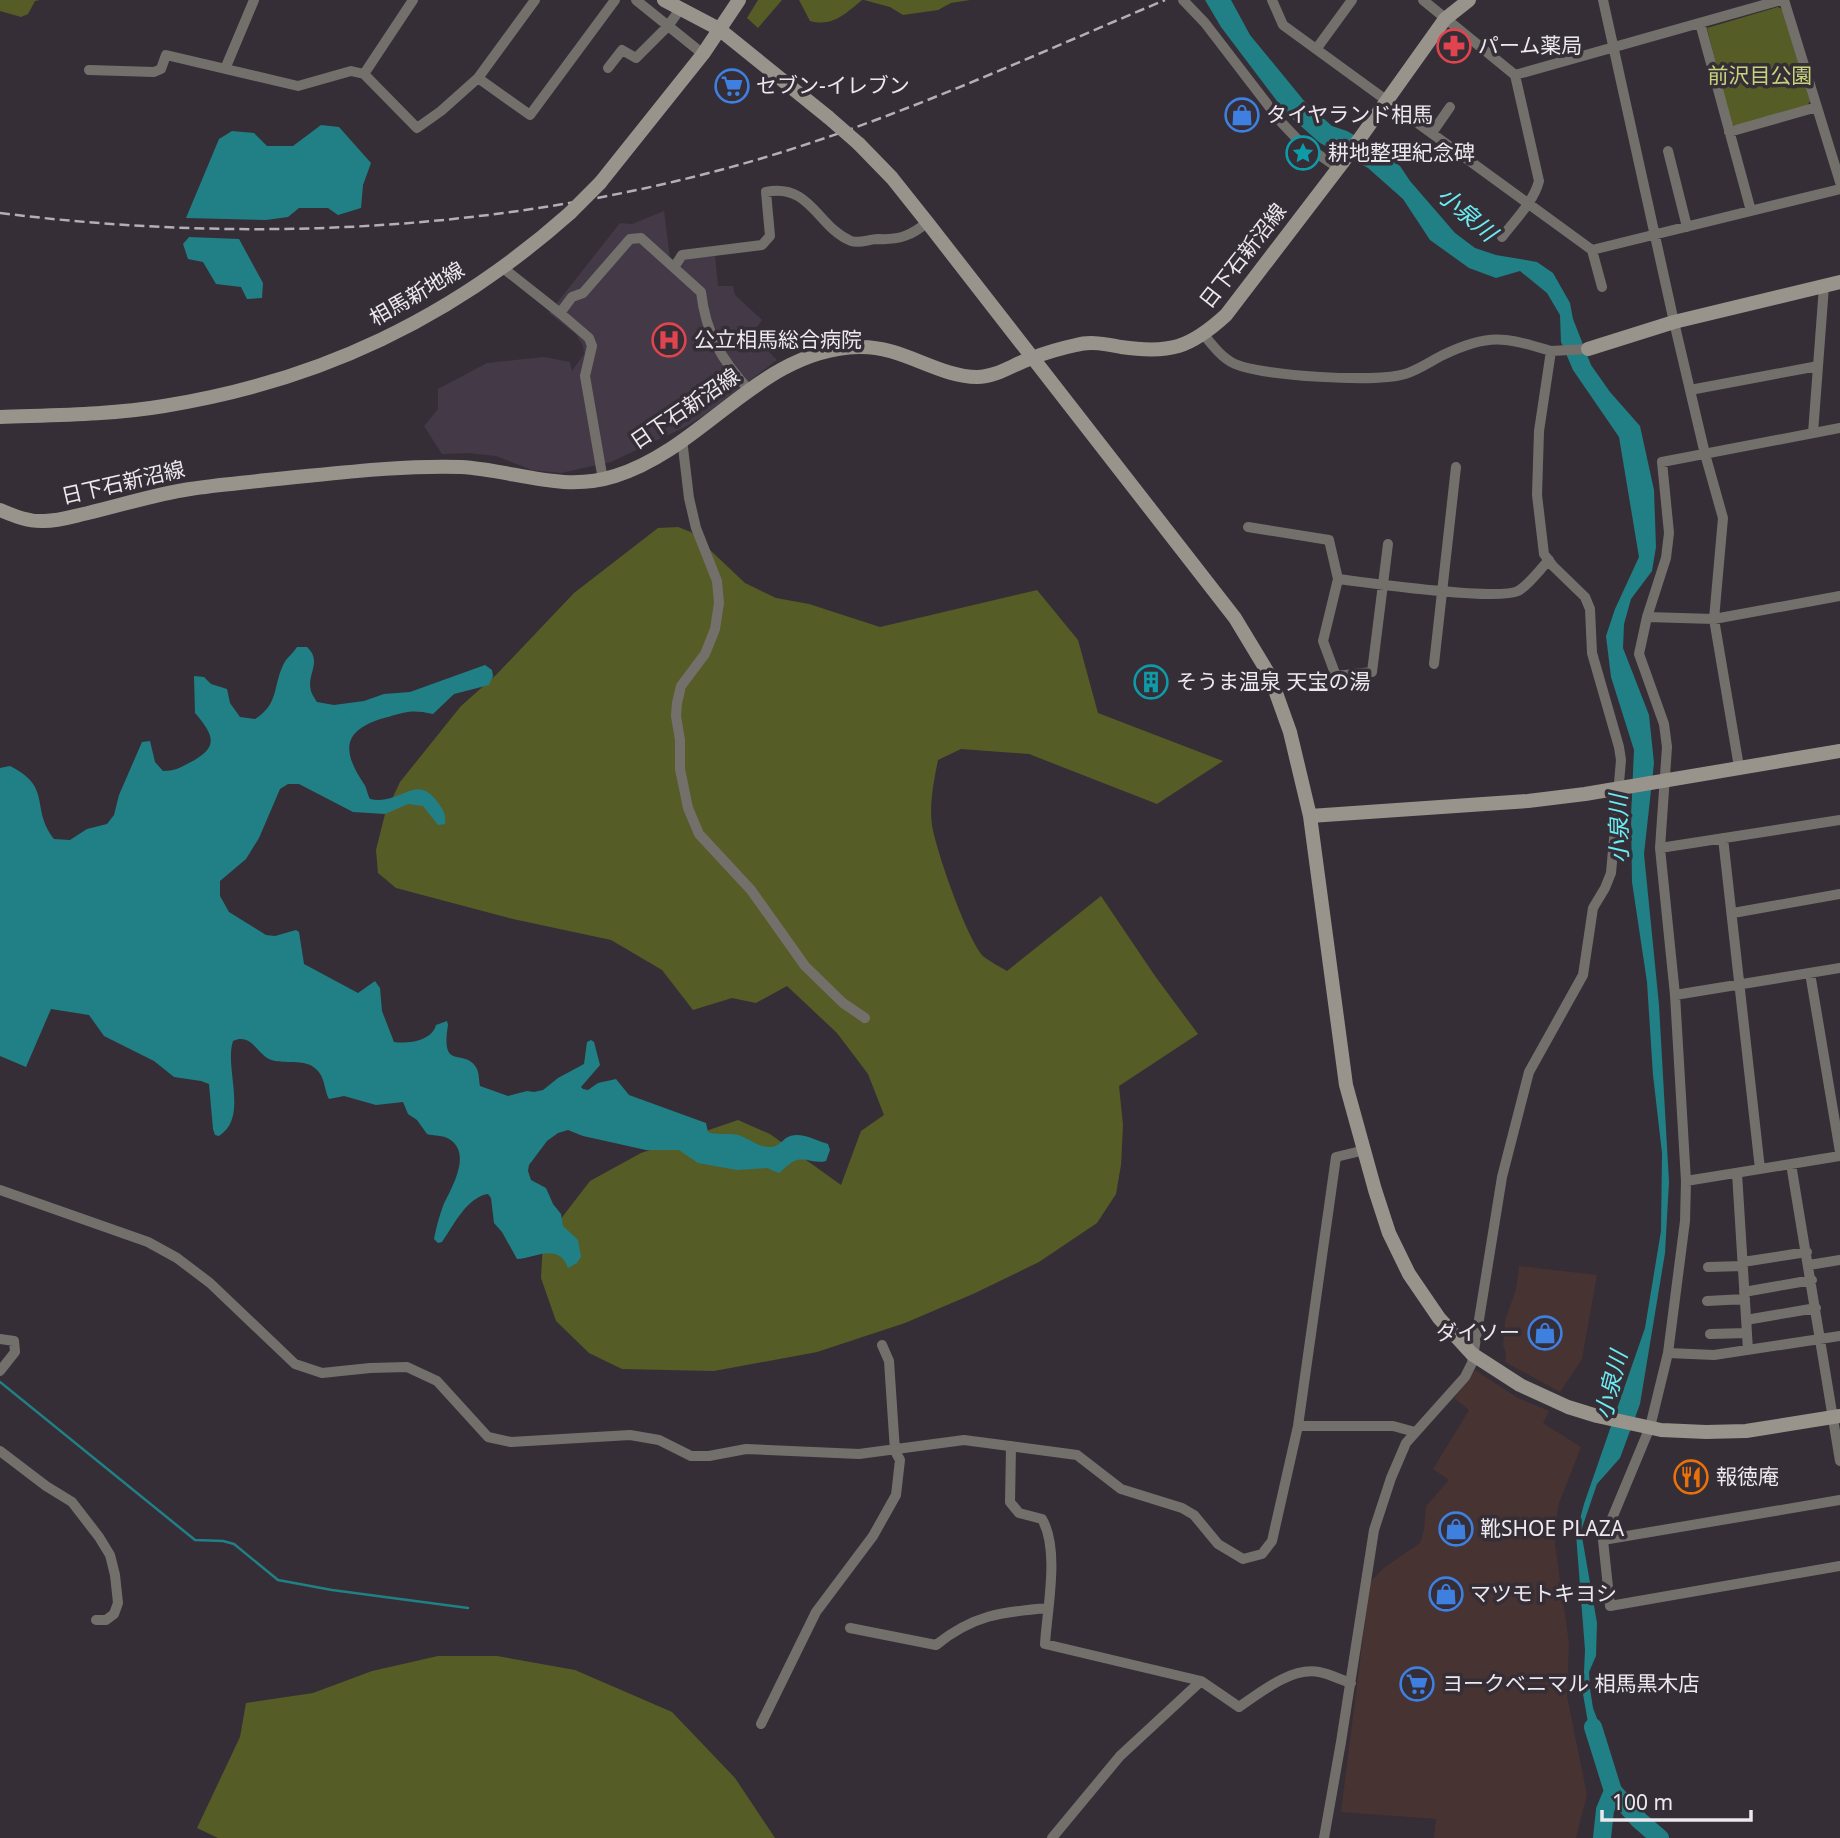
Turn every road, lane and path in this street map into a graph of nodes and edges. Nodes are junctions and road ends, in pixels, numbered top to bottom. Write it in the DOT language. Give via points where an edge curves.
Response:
graph roads {
  1 [pos="254,0"];
  2 [pos="413,0"];
  3 [pos="535,0"];
  4 [pos="615,0"];
  5 [pos="636,0"];
  6 [pos="664,0"];
  7 [pos="738,0"];
  8 [pos="1183,0"];
  9 [pos="1272,0"];
  10 [pos="1352,0"];
  11 [pos="1423,0"];
  12 [pos="1469,0"];
  13 [pos="1603,0"];
  14 [pos="1783,0"];
  15 [pos="681,8"];
  16 [pos="1446,19"];
  17 [pos="1700,23"];
  18 [pos="668,26"];
  19 [pos="719,29"];
  20 [pos="1613,47"];
  21 [pos="1317,48"];
  22 [pos="703,54"];
  23 [pos="608,68"];
  24 [pos="225,69"];
  25 [pos="89,70"];
  26 [pos="364,74"];
  27 [pos="1515,75"];
  28 [pos="478,78"];
  29 [pos="1386,100"];
  30 [pos="1450,107"];
  31 [pos="1817,107"];
  32 [pos="1729,132"];
  33 [pos="1432,133"];
  34 [pos="1668,151"];
  35 [pos="1341,165"];
  36 [pos="1840,182"];
  37 [pos="1840,190"];
  38 [pos="1528,202"];
  39 [pos="1751,211"];
  40 [pos="927,222"];
  41 [pos="1687,227"];
  42 [pos="1656,235"];
  43 [pos="1502,237"];
  44 [pos="1592,250"];
  45 [pos="675,266"];
  46 [pos="503,268"];
  47 [pos="1840,282"];
  48 [pos="1602,286"];
  49 [pos="1824,286"];
  50 [pos="560,313"];
  51 [pos="1674,322"];
  52 [pos="1204,335"];
  53 [pos="1588,349"];
  54 [pos="1553,351"];
  55 [pos="1032,357"];
  56 [pos="1818,366"];
  57 [pos="749,390"];
  58 [pos="1690,390"];
  59 [pos="0,417"];
  60 [pos="1840,428"];
  61 [pos="1813,433"];
  62 [pos="682,439"];
  63 [pos="1705,454"];
  64 [pos="1456,467"];
  65 [pos="603,480"];
  66 [pos="0,510"];
  67 [pos="1248,527"];
  68 [pos="1388,544"];
  69 [pos="1549,561"];
  70 [pos="1338,579"];
  71 [pos="1383,584"];
  72 [pos="1443,590"];
  73 [pos="1840,596"];
  74 [pos="1647,617"];
  75 [pos="1714,619"];
  76 [pos="1434,664"];
  77 [pos="1840,751"];
  78 [pos="1740,767"];
  79 [pos="1665,780"];
  80 [pos="1619,788"];
  81 [pos="1310,816"];
  82 [pos="1840,820"];
  83 [pos="1723,838"];
  84 [pos="1660,848"];
  85 [pos="1840,894"];
  86 [pos="1733,913"];
  87 [pos="1840,968"];
  88 [pos="1810,973"];
  89 [pos="1741,984"];
  90 [pos="1675,995"];
  91 [pos="865,1018"];
  92 [pos="1365,1150"];
  93 [pos="1840,1154"];
  94 [pos="1791,1164"];
  95 [pos="1760,1169"];
  96 [pos="1737,1173"];
  97 [pos="1686,1181"];
  98 [pos="0,1190"];
  99 [pos="1807,1252"];
  100 [pos="1840,1260"];
  101 [pos="1743,1264"];
  102 [pos="1809,1265"];
  103 [pos="1708,1267"];
  104 [pos="1812,1280"];
  105 [pos="1745,1296"];
  106 [pos="1707,1301"];
  107 [pos="1816,1308"];
  108 [pos="1746,1320"];
  109 [pos="1747,1333"];
  110 [pos="1710,1334"];
  111 [pos="1840,1336"];
  112 [pos="0,1339"];
  113 [pos="1822,1339"];
  114 [pos="882,1345"];
  115 [pos="1748,1350"];
  116 [pos="1668,1353"];
  117 [pos="1472,1354"];
  118 [pos="0,1371"];
  119 [pos="1837,1417"];
  120 [pos="1298,1426"];
  121 [pos="1644,1426"];
  122 [pos="1415,1432"];
  123 [pos="1011,1446"];
  124 [pos="0,1451"];
  125 [pos="895,1451"];
  126 [pos="1840,1461"];
  127 [pos="1840,1500"];
  128 [pos="1602,1540"];
  129 [pos="1840,1566"];
  130 [pos="1048,1608"];
  131 [pos="96,1620"];
  132 [pos="850,1628"];
  133 [pos="1202,1681"];
  134 [pos="1351,1683"];
  135 [pos="761,1724"];
  136 [pos="1052,1838"];
  137 [pos="1324,1838"];
  1 -- 24 [label="street"];
  2 -- 26 [label="street"];
  3 -- 28 [label="street"];
  4 -- 28 [label="street" via="530,115"];
  5 -- 18 [label="street"];
  6 -- 15 [label="street"];
  7 -- 19 [label="street, 相馬新地線"];
  8 -- 35 [label="street" via="1299,141"];
  9 -- 21 [label="street" via="1283,25"];
  10 -- 21 [label="street"];
  11 -- 16 [label="street"];
  12 -- 16 [label="street, 日下石新沼線"];
  13 -- 20 [label="street"];
  14 -- 17 [label="street"];
  14 -- 31 [label="street"];
  15 -- 18 [label="street"];
  15 -- 19 [label="street"];
  16 -- 27 [label="street"];
  16 -- 29 [label="street, 日下石新沼線"];
  17 -- 20 [label="street"];
  17 -- 32 [label="street"];
  18 -- 22 [label="street"];
  18 -- 23 [label="street" via="636,58 622,50"];
  19 -- 22 [label="street, 相馬新地線"];
  19 -- 40 [label="street, bridge" via="859,144"];
  20 -- 27 [label="street"];
  20 -- 42 [label="street"];
  21 -- 29 [label="street"];
  22 -- 46 [label="street, 相馬新地線, bridge" via="600,183"];
  24 -- 25 [label="street" via="166,55 161,69 154,72"];
  24 -- 26 [label="street" via="298,86 351,71"];
  26 -- 28 [label="street" via="417,128"];
  27 -- 38 [label="street" via="1539,181"];
  29 -- 33 [label="street"];
  29 -- 35 [label="street, 日下石新沼線"];
  30 -- 33 [label="street"];
  31 -- 32 [label="street"];
  31 -- 36 [label="street"];
  32 -- 39 [label="street"];
  33 -- 38 [label="street"];
  34 -- 41 [label="street"];
  35 -- 52 [label="street, 日下石新沼線" via="1226,315"];
  37 -- 39 [label="street"];
  38 -- 43 [label="street"];
  38 -- 44 [label="street"];
  39 -- 41 [label="street"];
  40 -- 45 [label="street" via="896,240 854,242 805,200 779,189 766,192 769,236 762,245 682,255"];
  40 -- 55 [label="street"];
  41 -- 42 [label="street"];
  42 -- 44 [label="street"];
  42 -- 51 [label="street"];
  44 -- 48 [label="street"];
  45 -- 50 [label="street" via="641,238 630,239"];
  45 -- 57 [label="street" via="701,292 704,317 717,350"];
  46 -- 50 [label="street"];
  46 -- 59 [label="street, 相馬新地線" via="406,328 262,386 149,408"];
  47 -- 49 [label="street"];
  49 -- 51 [label="street"];
  49 -- 56 [label="street"];
  50 -- 65 [label="street" via="592,346 585,376"];
  51 -- 53 [label="street"];
  51 -- 58 [label="street"];
  52 -- 54 [label="street" via="1233,364 1371,379 1405,374 1464,345 1493,339"];
  52 -- 55 [label="street, 日下石新沼線" via="1180,347 1148,351 1078,344"];
  53 -- 54 [label="street"];
  54 -- 69 [label="street" via="1539,431 1537,495"];
  55 -- 57 [label="street, 日下石新沼線" via="978,377 953,373 900,353 862,346 832,349 789,364"];
  55 -- 81 [label="street" via="1236,618 1270,676 1290,732"];
  56 -- 58 [label="street"];
  56 -- 61 [label="street"];
  57 -- 62 [label="street, 日下石新沼線"];
  58 -- 63 [label="street"];
  60 -- 61 [label="street"];
  61 -- 63 [label="street"];
  62 -- 65 [label="street, 日下石新沼線" via="648,462"];
  62 -- 91 [label="street" via="689,498 717,581 719,603 705,654 681,686 677,703 680,769 688,808 699,834 751,890 805,966"];
  63 -- 74 [label="street" via="1662,462 1669,533"];
  63 -- 75 [label="street" via="1723,518"];
  64 -- 72 [label="street"];
  65 -- 66 [label="street, 日下石新沼線" via="558,482 466,468 394,468 189,489 42,522"];
  67 -- 70 [label="street" via="1329,540"];
  68 -- 71 [label="street"];
  69 -- 72 [label="street" via="1519,590 1506,594"];
  69 -- 80 [label="street" via="1585,597 1590,609 1591,653 1619,747"];
  70 -- 71 [label="street"];
  70 -- 71 [label="street" via="1323,642 1336,676 1372,672"];
  71 -- 72 [label="street"];
  72 -- 76 [label="street"];
  73 -- 75 [label="street"];
  74 -- 75 [label="street"];
  74 -- 79 [label="street" via="1639,654 1664,724"];
  75 -- 78 [label="street"];
  77 -- 78 [label="street"];
  78 -- 79 [label="street"];
  79 -- 80 [label="street"];
  79 -- 84 [label="street"];
  80 -- 81 [label="street" via="1528,801"];
  80 -- 117 [label="street" via="1611,873 1593,908 1583,975 1529,1072 1502,1177"];
  81 -- 92 [label="street" via="1346,1085"];
  82 -- 83 [label="street"];
  83 -- 84 [label="street"];
  83 -- 86 [label="street"];
  84 -- 90 [label="street"];
  85 -- 86 [label="street"];
  86 -- 89 [label="street"];
  87 -- 88 [label="street"];
  88 -- 89 [label="street"];
  88 -- 93 [label="street"];
  89 -- 90 [label="street"];
  89 -- 95 [label="street"];
  90 -- 97 [label="street"];
  92 -- 117 [label="street" via="1388,1233 1409,1274 1439,1318"];
  92 -- 120 [label="street" via="1336,1157"];
  93 -- 94 [label="street"];
  94 -- 95 [label="street"];
  94 -- 99 [label="street"];
  95 -- 96 [label="street"];
  96 -- 97 [label="street"];
  96 -- 101 [label="street"];
  97 -- 116 [label="street"];
  98 -- 125 [label="street" via="148,1242 177,1258 219,1291 295,1364 322,1373 407,1367 437,1381 488,1437 511,1442 631,1435 659,1440 691,1456 746,1449"];
  99 -- 101 [label="street"];
  99 -- 102 [label="street"];
  100 -- 102 [label="street"];
  101 -- 103 [label="street"];
  101 -- 105 [label="street"];
  102 -- 104 [label="street"];
  104 -- 105 [label="street"];
  104 -- 107 [label="street"];
  105 -- 106 [label="street"];
  105 -- 108 [label="street"];
  107 -- 108 [label="street"];
  107 -- 113 [label="street"];
  108 -- 109 [label="street"];
  109 -- 110 [label="street"];
  109 -- 115 [label="street"];
  111 -- 113 [label="street"];
  112 -- 118 [label="street" via="14,1341 15,1352"];
  113 -- 115 [label="street"];
  113 -- 119 [label="street"];
  114 -- 125 [label="street" via="889,1361"];
  115 -- 116 [label="street" via="1714,1356"];
  116 -- 121 [label="street"];
  117 -- 121 [label="street" via="1520,1385 1568,1407"];
  117 -- 122 [label="street" via="1465,1377"];
  119 -- 121 [label="street" via="1746,1431"];
  119 -- 126 [label="street"];
  120 -- 122 [label="street" via="1393,1426"];
  120 -- 123 [label="street" via="1272,1541 1262,1554 1243,1559 1218,1544 1194,1515 1121,1489 1077,1455"];
  121 -- 128 [label="street"];
  122 -- 134 [label="street" via="1391,1478 1374,1530"];
  123 -- 125 [label="street" via="964,1440"];
  123 -- 130 [label="street" via="1010,1502 1019,1513 1042,1519 1049,1531"];
  124 -- 131 [label="street" via="72,1502 110,1555 118,1603 114,1614"];
  125 -- 135 [label="street" via="900,1460 896,1495 873,1536 816,1612"];
  127 -- 128 [label="street"];
  128 -- 129 [label="street" via="1610,1606"];
  130 -- 132 [label="street" via="974,1620 936,1645"];
  130 -- 133 [label="street" via="1045,1644"];
  133 -- 134 [label="street" via="1240,1707 1292,1675 1318,1671"];
  133 -- 136 [label="street" via="1120,1756"];
  134 -- 137 [label="street"];
}
